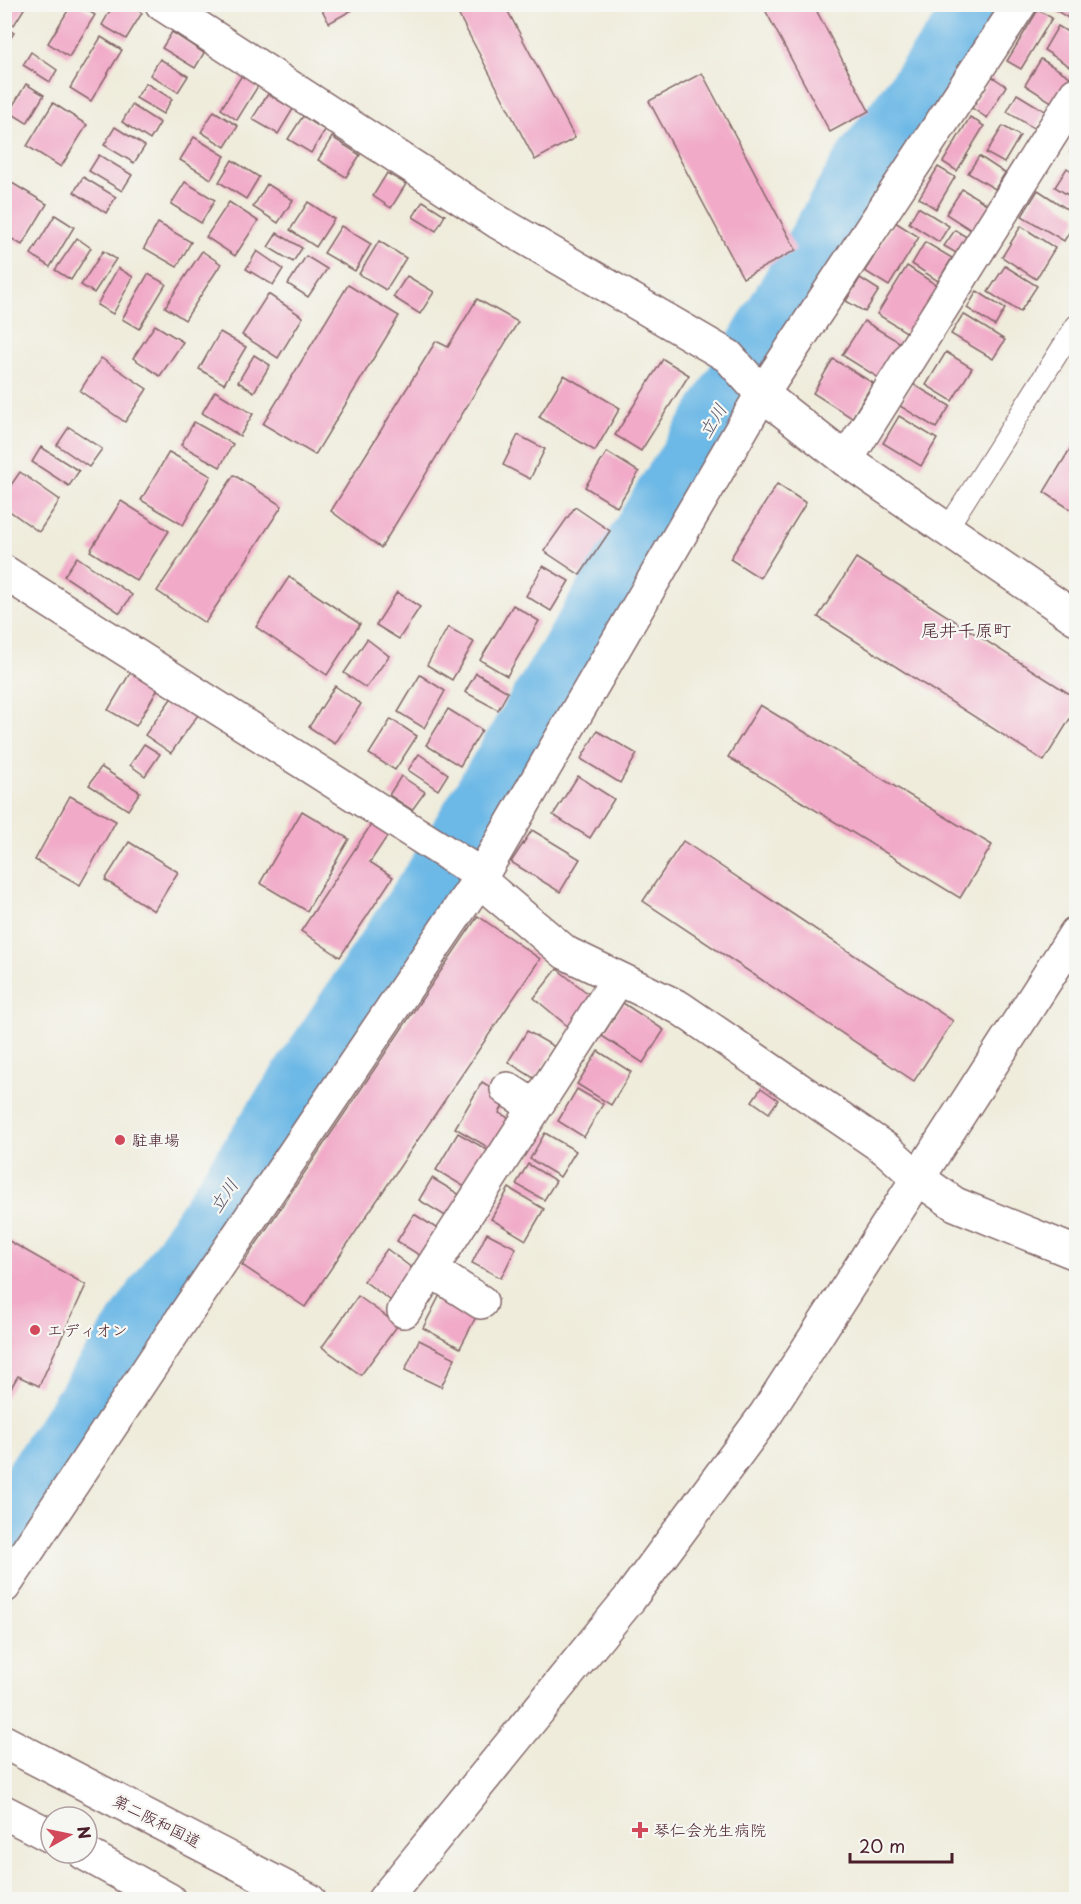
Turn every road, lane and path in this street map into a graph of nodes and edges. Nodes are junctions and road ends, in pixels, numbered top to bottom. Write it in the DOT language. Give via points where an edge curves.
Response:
graph roads {
  1 [pos="162,4"];
  2 [pos="1020,4"];
  3 [pos="1077,94"];
  4 [pos="1077,325"];
  5 [pos="758,390"];
  6 [pos="846,460"];
  7 [pos="947,529"];
  8 [pos="4,572"];
  9 [pos="1077,618"];
  10 [pos="475,874"];
  11 [pos="1077,933"];
  12 [pos="618,979"];
  13 [pos="507,1089"];
  14 [pos="535,1107"];
  15 [pos="919,1179"];
  16 [pos="1077,1253"];
  17 [pos="431,1270"];
  18 [pos="481,1302"];
  19 [pos="405,1311"];
  20 [pos="4,1586"];
  21 [pos="4,1742"];
  22 [pos="4,1812"];
  23 [pos="39,1830"];
  24 [pos="99,1861"];
  25 [pos="169,1899"];
  26 [pos="309,1899"];
  27 [pos="384,1899"];
  1 -- 5 [label="main road" via="498,222 728,356"];
  2 -- 5 [label="main road"];
  3 -- 6 [label="main road"];
  4 -- 7 [label="lane"];
  5 -- 6 [label="main road"];
  5 -- 10 [label="main road"];
  6 -- 7 [label="main road"];
  7 -- 9 [label="main road"];
  8 -- 10 [label="main road" via="434,844"];
  10 -- 12 [label="main road" via="566,953"];
  10 -- 20 [label="main road"];
  11 -- 15 [label="main road"];
  12 -- 14 [label="main road"];
  12 -- 15 [label="main road" via="680,1008 887,1150"];
  13 -- 14 [label="main road"];
  14 -- 17 [label="main road"];
  15 -- 16 [label="main road" via="956,1204"];
  15 -- 27 [label="main road" via="766,1414 630,1598"];
  17 -- 18 [label="main road"];
  17 -- 19 [label="main road"];
  21 -- 26 [label="main road, 第二阪和国道"];
  22 -- 23 [label="main road"];
  24 -- 25 [label="main road"];
}
